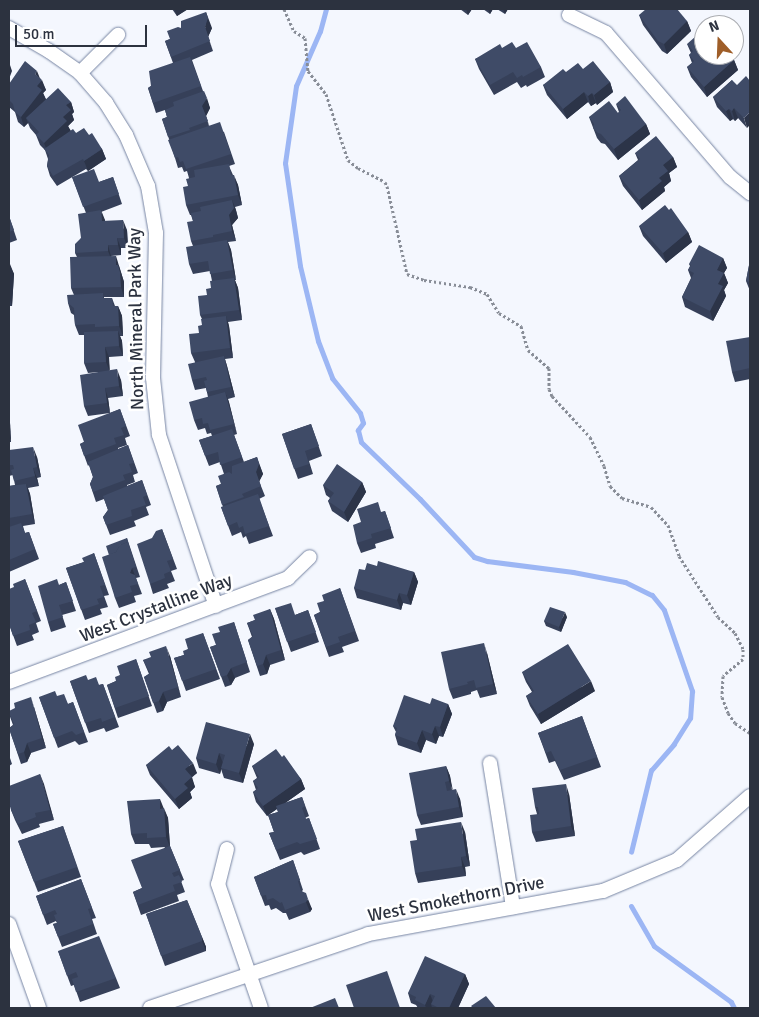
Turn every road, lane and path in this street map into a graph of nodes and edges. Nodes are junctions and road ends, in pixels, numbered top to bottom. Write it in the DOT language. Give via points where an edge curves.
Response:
graph roads {
  1 [pos="284,9"];
  2 [pos="569,14"];
  3 [pos="9,28"];
  4 [pos="118,35"];
  5 [pos="80,73"];
  6 [pos="750,193"];
  7 [pos="310,557"];
  8 [pos="216,606"];
  9 [pos="9,682"];
  10 [pos="750,733"];
  11 [pos="490,763"];
  12 [pos="750,796"];
  13 [pos="227,849"];
  14 [pos="513,907"];
  15 [pos="9,924"];
  16 [pos="249,973"];
  17 [pos="39,1008"];
  18 [pos="150,1008"];
  19 [pos="261,1008"];
  1 -- 10 [label="path" via="294,31 305,38 308,71 326,94 348,160 383,180 387,186 408,274 424,280 470,287 486,294 499,313 522,326 528,350 549,368 552,396 590,437 610,486 622,498 651,508 668,525 679,556 743,649 743,659 723,676 722,697 735,723"];
  2 -- 6 [label="street" via="606,33 730,177"];
  3 -- 5 [label="street, North Mineral Park Way"];
  4 -- 5 [label="street"];
  5 -- 8 [label="street, North Mineral Park Way" via="106,103 126,135 148,186 156,233 153,378 158,427 166,460"];
  7 -- 8 [label="street, West Crystalline Way" via="288,578"];
  8 -- 9 [label="street, West Crystalline Way"];
  11 -- 14 [label="street"];
  12 -- 14 [label="street, West Smokethorn Drive" via="677,860 603,891"];
  13 -- 16 [label="street" via="218,884"];
  14 -- 16 [label="street, West Smokethorn Drive" via="368,934"];
  15 -- 17 [label="street"];
  16 -- 18 [label="street, West Smokethorn Drive"];
  16 -- 19 [label="street"];
}
